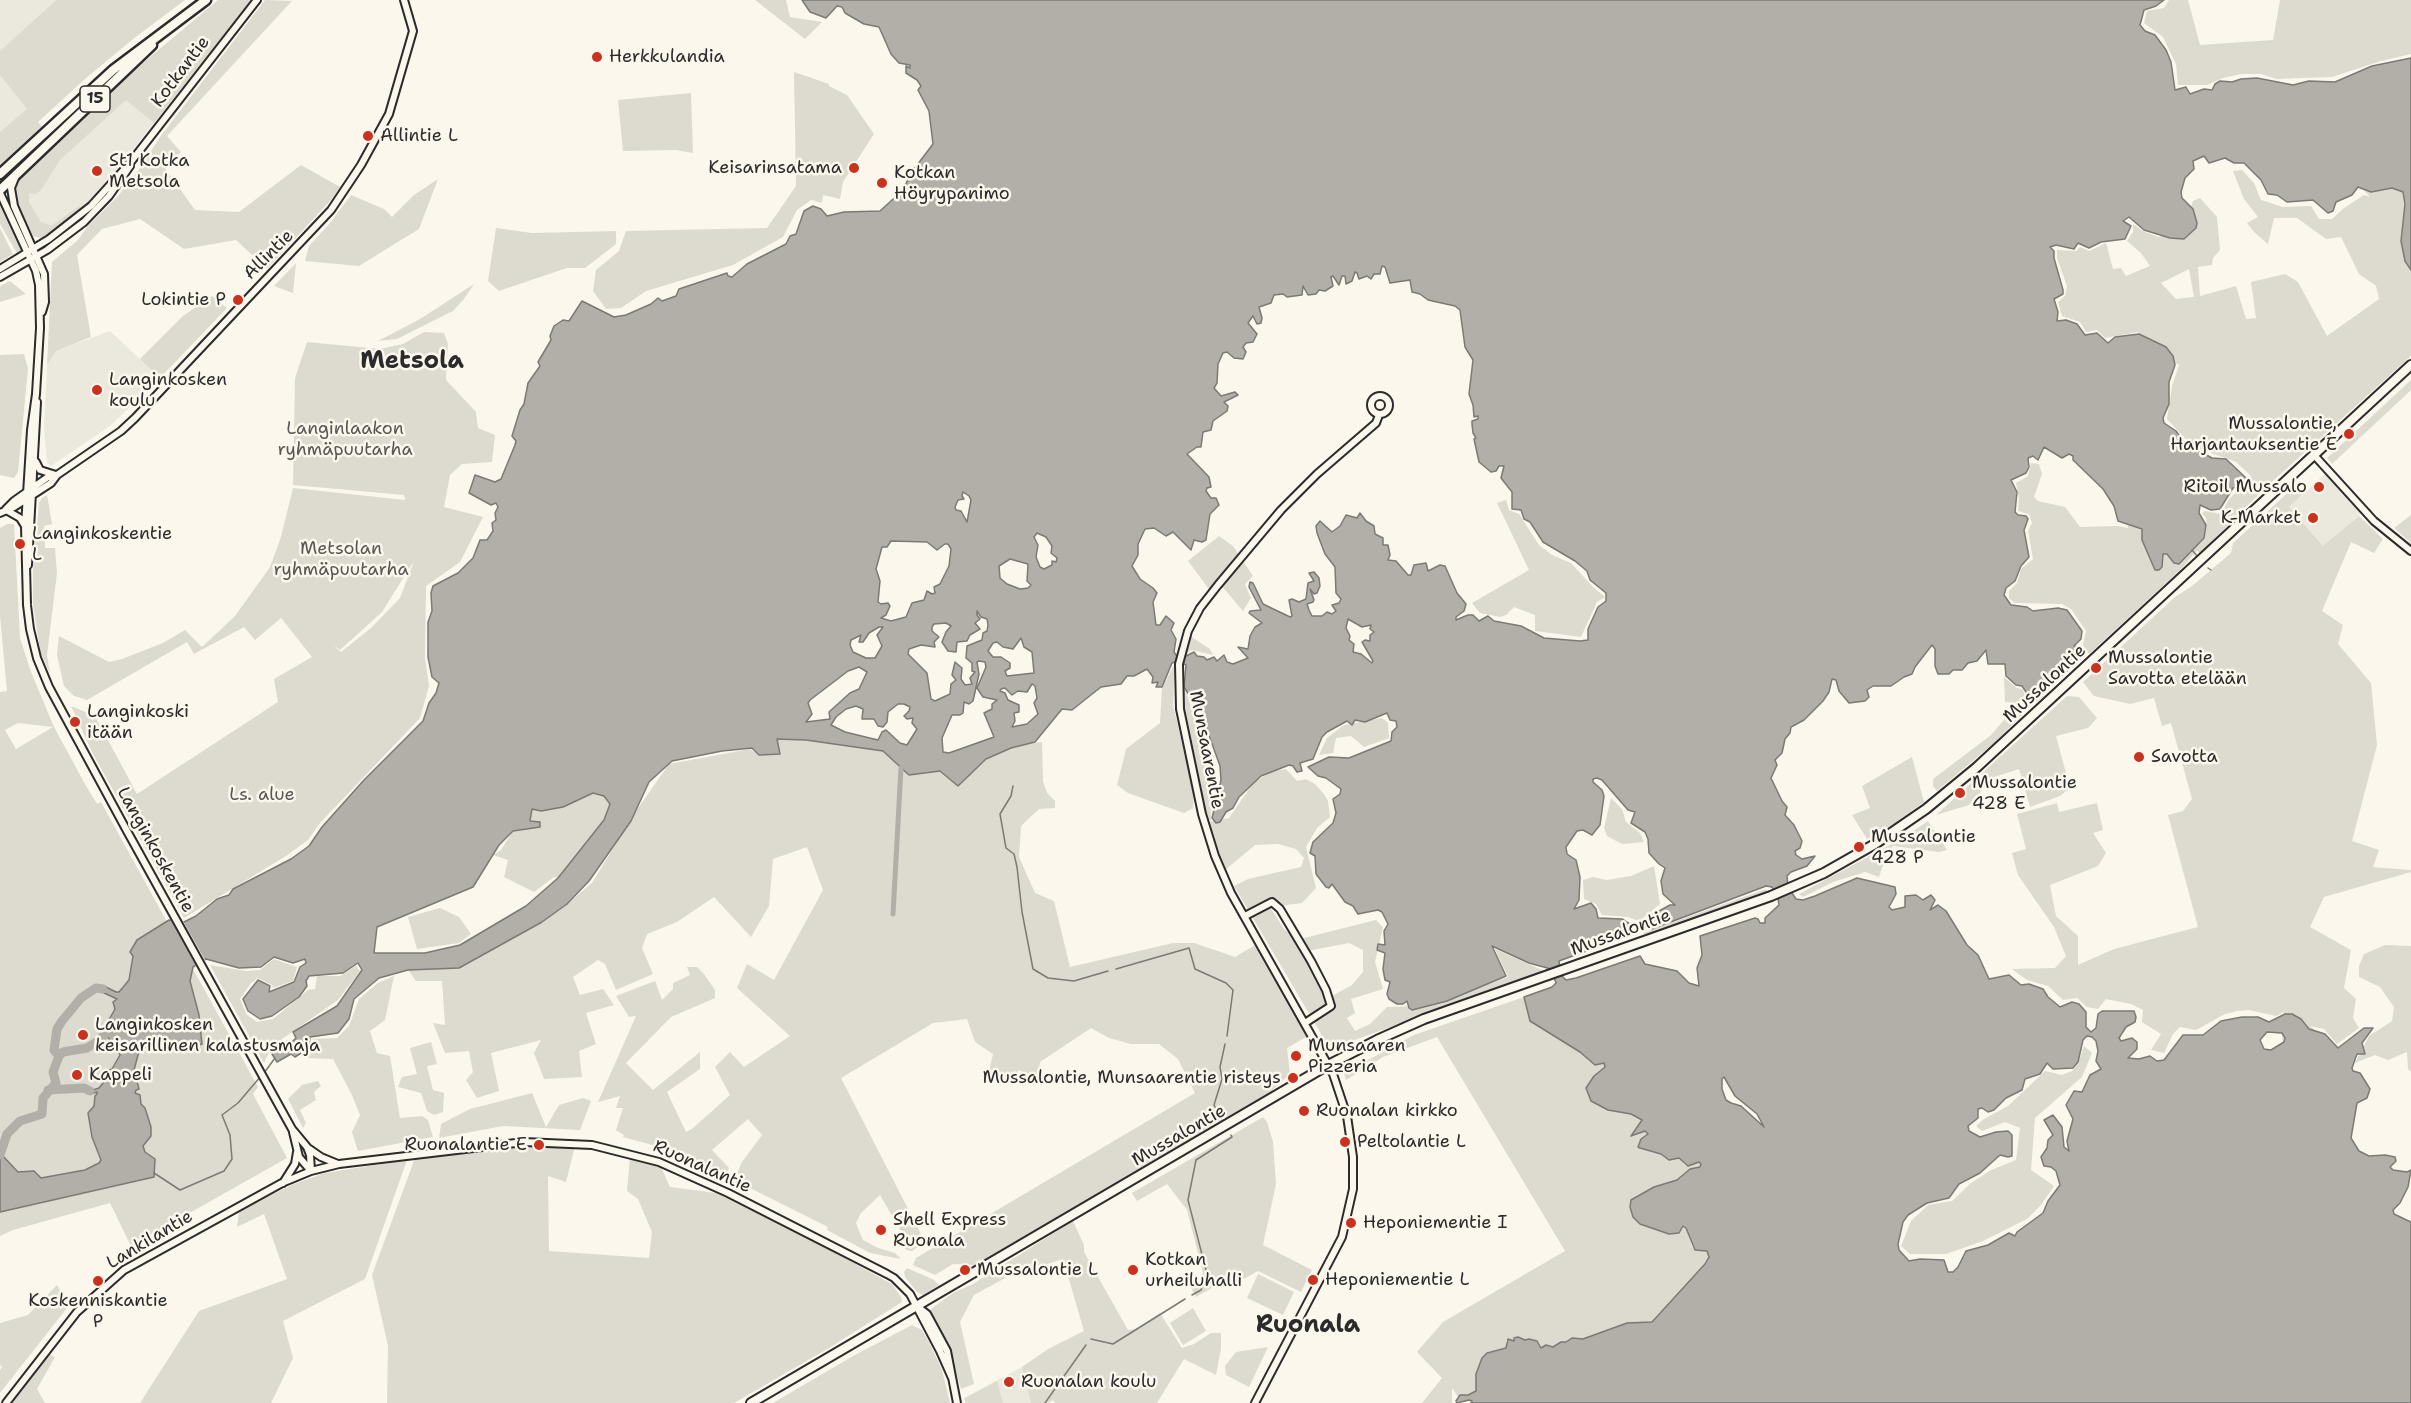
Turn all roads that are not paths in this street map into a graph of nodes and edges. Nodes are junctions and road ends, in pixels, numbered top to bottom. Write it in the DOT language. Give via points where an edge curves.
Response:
graph roads {
  1 [pos="206,0"];
  2 [pos="257,0"];
  3 [pos="404,0"];
  4 [pos="163,34"];
  5 [pos="130,163"];
  6 [pos="2,172"];
  7 [pos="17,175"];
  8 [pos="0,180"];
  9 [pos="0,192"];
  10 [pos="34,248"];
  11 [pos="28,252"];
  12 [pos="38,255"];
  13 [pos="31,260"];
  14 [pos="0,268"];
  15 [pos="0,277"];
  16 [pos="41,315"];
  17 [pos="2411,365"];
  18 [pos="36,394"];
  19 [pos="1379,415"];
  20 [pos="2314,454"];
  21 [pos="35,460"];
  22 [pos="57,475"];
  23 [pos="33,487"];
  24 [pos="28,495"];
  25 [pos="3,511"];
  26 [pos="25,526"];
  27 [pos="2411,551"];
  28 [pos="27,574"];
  29 [pos="1245,916"];
  30 [pos="1305,1023"];
  31 [pos="1328,1065"];
  32 [pos="292,1129"];
  33 [pos="307,1147"];
  34 [pos="297,1148"];
  35 [pos="339,1164"];
  36 [pos="311,1171"];
  37 [pos="282,1184"];
  38 [pos="917,1306"];
  39 [pos="6,1403"];
  40 [pos="751,1403"];
  41 [pos="957,1403"];
  42 [pos="1255,1403"];
  1 -- 4 [label="highway, 15"];
  2 -- 5 [label="street, Kotkantie"];
  3 -- 22 [label="street, Allintie" via="413,32 389,114 331,210 135,418"];
  4 -- 6 [label="highway, 15" via="113,70"];
  4 -- 7 [label="highway, 15"];
  5 -- 10 [label="street, Kotkantie" via="84,211"];
  5 -- 12 [label="street, Kotkantie" via="109,196 84,222"];
  6 -- 8 [label="street"];
  7 -- 9 [label="highway, 15"];
  7 -- 10 [label="street, Langinkoskentie" via="11,188 14,206"];
  9 -- 11 [label="street, Langinkoskentie"];
  10 -- 11 [label="street, Kotkantie"];
  10 -- 12 [label="street, Langinkoskentie"];
  11 -- 13 [label="street, Langinkoskentie"];
  11 -- 14 [label="street, Kotkantie"];
  12 -- 13 [label="street, Kotkantie"];
  12 -- 16 [label="street, Langinkoskentie" via="45,284"];
  13 -- 15 [label="street, Kotkantie"];
  13 -- 16 [label="street, Langinkoskentie" via="39,285"];
  16 -- 18 [label="street, Langinkoskentie"];
  17 -- 20 [label="main road, Mussalontie"];
  18 -- 21 [label="street, Langinkoskentie"];
  18 -- 24 [label="street, Langinkoskentie"];
  19 -- 29 [label="street, Munsaarentie" via="1376,423 1281,510 1218,585 1200,608 1180,655 1180,709 1202,814 1221,872"];
  20 -- 27 [label="street" via="2374,520"];
  20 -- 31 [label="main road, Mussalontie" via="1950,790 1875,844 1796,886 1424,1019"];
  21 -- 22 [label="street" via="40,470"];
  21 -- 23 [label="street, Langinkoskentie"];
  22 -- 23 [label="street, Allintie"];
  22 -- 24 [label="street, Allintie" via="51,483"];
  23 -- 24 [label="street, Langinkoskentie"];
  24 -- 25 [label="street, Allintie"];
  24 -- 26 [label="street, Langinkoskentie"];
  24 -- 28 [label="street, Langinkoskentie"];
  25 -- 26 [label="street" via="20,518"];
  26 -- 28 [label="street, Langinkoskentie"];
  28 -- 32 [label="street, Langinkoskentie" via="30,629 41,671"];
  29 -- 30 [label="street, Munsaarentie"];
  29 -- 30 [label="street" via="1272,902 1311,961 1331,1006"];
  30 -- 31 [label="street, Munsaarentie"];
  31 -- 38 [label="main road, Mussalontie"];
  31 -- 42 [label="street, Munsaarentie" via="1347,1116 1353,1157 1349,1212 1335,1253"];
  32 -- 33 [label="street, Langinkoskentie"];
  32 -- 34 [label="street, Langinkoskentie"];
  33 -- 35 [label="street"];
  33 -- 36 [label="street"];
  34 -- 36 [label="street, Langinkoskentie" via="302,1162"];
  34 -- 37 [label="street" via="295,1164"];
  35 -- 36 [label="street, Ruonalantie"];
  35 -- 38 [label="street, Ruonalantie" via="524,1142 571,1143 616,1150 701,1179 872,1266 894,1278"];
  36 -- 37 [label="street, Lankilantie"];
  37 -- 39 [label="street, Lankilantie" via="124,1270 77,1312"];
  38 -- 40 [label="main road, Mussalontie"];
  38 -- 41 [label="street, Ruonalantie" via="952,1378"];
}
